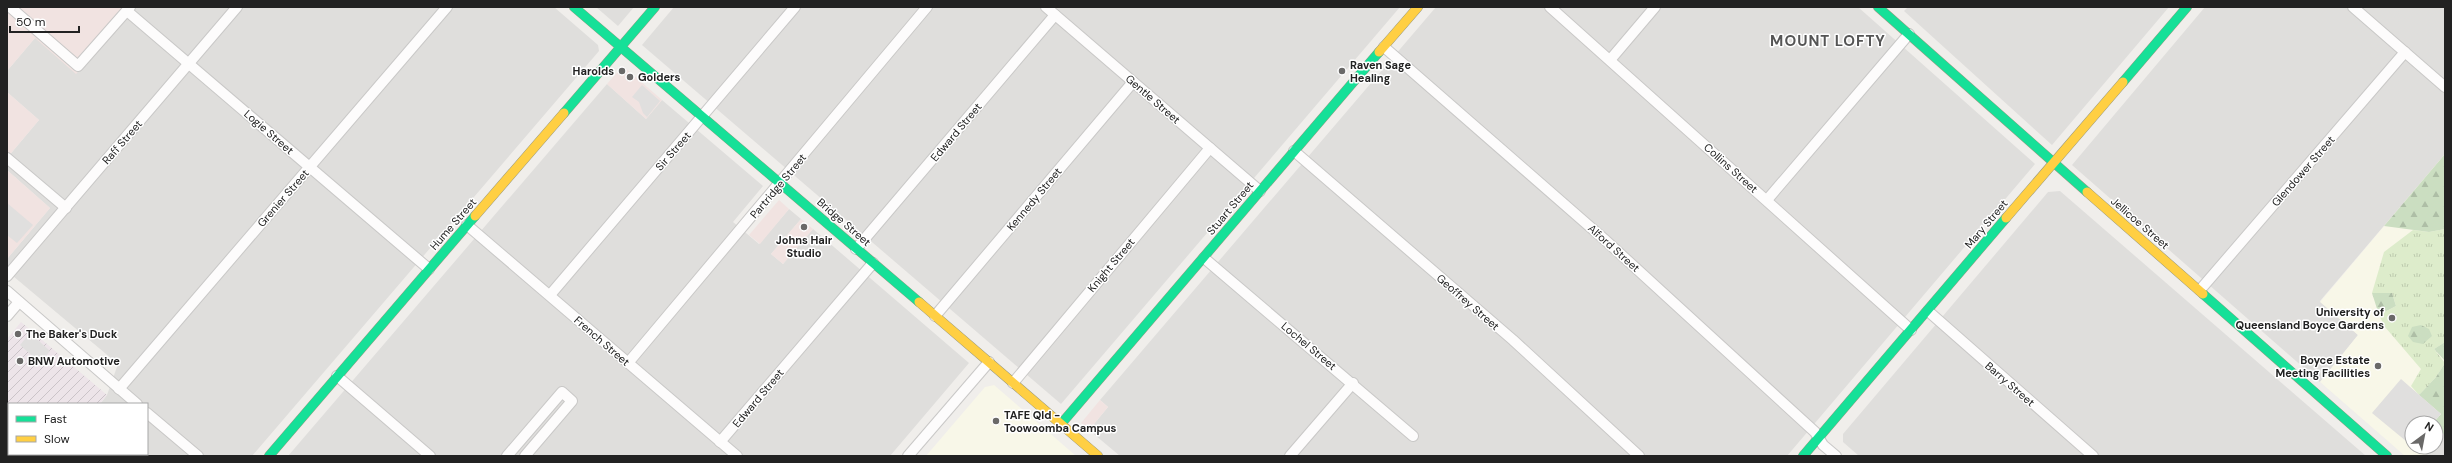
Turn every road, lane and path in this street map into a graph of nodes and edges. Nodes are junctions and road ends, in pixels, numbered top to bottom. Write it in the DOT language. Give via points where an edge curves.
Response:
graph roads {
  1 [pos="10,7"];
  2 [pos="237,7"];
  3 [pos="447,7"];
  4 [pos="574,7"];
  5 [pos="655,7"];
  6 [pos="795,7"];
  7 [pos="927,7"];
  8 [pos="1046,7"];
  9 [pos="1418,7"];
  10 [pos="1550,7"];
  11 [pos="1655,7"];
  12 [pos="1878,7"];
  13 [pos="2353,7"];
  14 [pos="129,9"];
  15 [pos="2182,9"];
  16 [pos="1055,15"];
  17 [pos="1909,34"];
  18 [pos="621,47"];
  19 [pos="1384,47"];
  20 [pos="2405,52"];
  21 [pos="1610,60"];
  22 [pos="189,63"];
  23 [pos="1133,82"];
  24 [pos="2445,87"];
  25 [pos="702,116"];
  26 [pos="1210,148"];
  27 [pos="1294,151"];
  28 [pos="7,158"];
  29 [pos="2053,163"];
  30 [pos="310,167"];
  31 [pos="780,183"];
  32 [pos="1260,192"];
  33 [pos="1767,200"];
  34 [pos="66,208"];
  35 [pos="467,225"];
  36 [pos="856,249"];
  37 [pos="1204,258"];
  38 [pos="873,263"];
  39 [pos="429,270"];
  40 [pos="7,276"];
  41 [pos="2200,290"];
  42 [pos="7,291"];
  43 [pos="550,295"];
  44 [pos="19,302"];
  45 [pos="1928,312"];
  46 [pos="7,316"];
  47 [pos="935,316"];
  48 [pos="1911,330"];
  49 [pos="989,362"];
  50 [pos="628,363"];
  51 [pos="337,376"];
  52 [pos="1013,383"];
  53 [pos="1353,383"];
  54 [pos="119,389"];
  55 [pos="136,403"];
  56 [pos="148,414"];
  57 [pos="1061,424"];
  58 [pos="1413,436"];
  59 [pos="1819,438"];
  60 [pos="720,442"];
  61 [pos="198,456"];
  62 [pos="269,456"];
  63 [pos="430,456"];
  64 [pos="507,456"];
  65 [pos="525,456"];
  66 [pos="737,456"];
  67 [pos="908,456"];
  68 [pos="1098,456"];
  69 [pos="1290,456"];
  70 [pos="1639,456"];
  71 [pos="1804,456"];
  72 [pos="1836,456"];
  73 [pos="2093,456"];
  74 [pos="2387,456"];
  1 -- 14 [label="street" via="78,66"];
  2 -- 22 [label="street, Raff Street"];
  3 -- 30 [label="street, Grenier Street"];
  4 -- 18 [label="street, Bridge Street"];
  5 -- 18 [label="street, Hume Street"];
  6 -- 25 [label="street, Sir Street"];
  7 -- 31 [label="street, Partridge Street"];
  8 -- 16 [label="street, Gentle Street"];
  9 -- 19 [label="street, Stuart Street"];
  10 -- 21 [label="street, Collins Street"];
  11 -- 21 [label="street"];
  12 -- 17 [label="street, Jellicoe Street"];
  13 -- 20 [label="street"];
  14 -- 22 [label="street, Logie Street"];
  15 -- 29 [label="street, Mary Street"];
  16 -- 23 [label="street, Gentle Street"];
  16 -- 36 [label="street, Edward Street"];
  17 -- 29 [label="street, Jellicoe Street"];
  17 -- 33 [label="street"];
  18 -- 25 [label="street, Bridge Street"];
  18 -- 35 [label="street, Hume Street"];
  19 -- 27 [label="street, Stuart Street"];
  19 -- 59 [label="street, Alford Street" via="1604,239"];
  20 -- 24 [label="street"];
  20 -- 41 [label="street, Glendower Street"];
  21 -- 33 [label="street, Collins Street"];
  22 -- 30 [label="street, Logie Street"];
  22 -- 34 [label="street, Raff Street"];
  23 -- 26 [label="street, Gentle Street"];
  23 -- 47 [label="street, Kennedy Street"];
  25 -- 31 [label="street, Bridge Street"];
  25 -- 43 [label="street, Sir Street"];
  26 -- 32 [label="street, Gentle Street"];
  26 -- 52 [label="street, Knight Street"];
  27 -- 32 [label="street, Stuart Street"];
  27 -- 70 [label="street, Geoffrey Street" via="1513,340"];
  28 -- 34 [label="street"];
  29 -- 41 [label="street, Jellicoe Street"];
  29 -- 45 [label="street, Mary Street"];
  30 -- 39 [label="street, Logie Street"];
  30 -- 54 [label="street, Grenier Street"];
  31 -- 36 [label="street, Bridge Street"];
  31 -- 50 [label="street, Partridge Street"];
  32 -- 37 [label="street, Stuart Street"];
  33 -- 48 [label="street, Collins Street"];
  34 -- 40 [label="street, Raff Street"];
  35 -- 39 [label="street, Hume Street"];
  35 -- 43 [label="street, French Street"];
  36 -- 38 [label="street, Bridge Street"];
  37 -- 53 [label="street, Lochel Street"];
  37 -- 57 [label="street, Stuart Street"];
  38 -- 47 [label="street, Bridge Street"];
  38 -- 60 [label="street, Edward Street"];
  39 -- 51 [label="street, Hume Street"];
  41 -- 74 [label="street, Jellicoe Street"];
  42 -- 44 [label="street"];
  43 -- 50 [label="street, French Street"];
  44 -- 46 [label="street"];
  44 -- 54 [label="street"];
  45 -- 48 [label="street, Mary Street"];
  45 -- 73 [label="street, Barry Street"];
  47 -- 49 [label="street, Bridge Street"];
  48 -- 59 [label="street, Mary Street"];
  49 -- 52 [label="street, Bridge Street"];
  49 -- 67 [label="street"];
  50 -- 60 [label="street, French Street"];
  51 -- 62 [label="street, Hume Street"];
  51 -- 63 [label="street"];
  52 -- 57 [label="street, Bridge Street"];
  53 -- 58 [label="street, Lochel Street"];
  53 -- 69 [label="street"];
  54 -- 55 [label="street"];
  56 -- 61 [label="street"];
  57 -- 68 [label="street, Bridge Street"];
  59 -- 71 [label="street, Mary Street"];
  59 -- 72 [label="street, Alford Street"];
  60 -- 66 [label="street, French Street"];
  64 -- 65 [label="street" via="562,392 572,401"];
}
